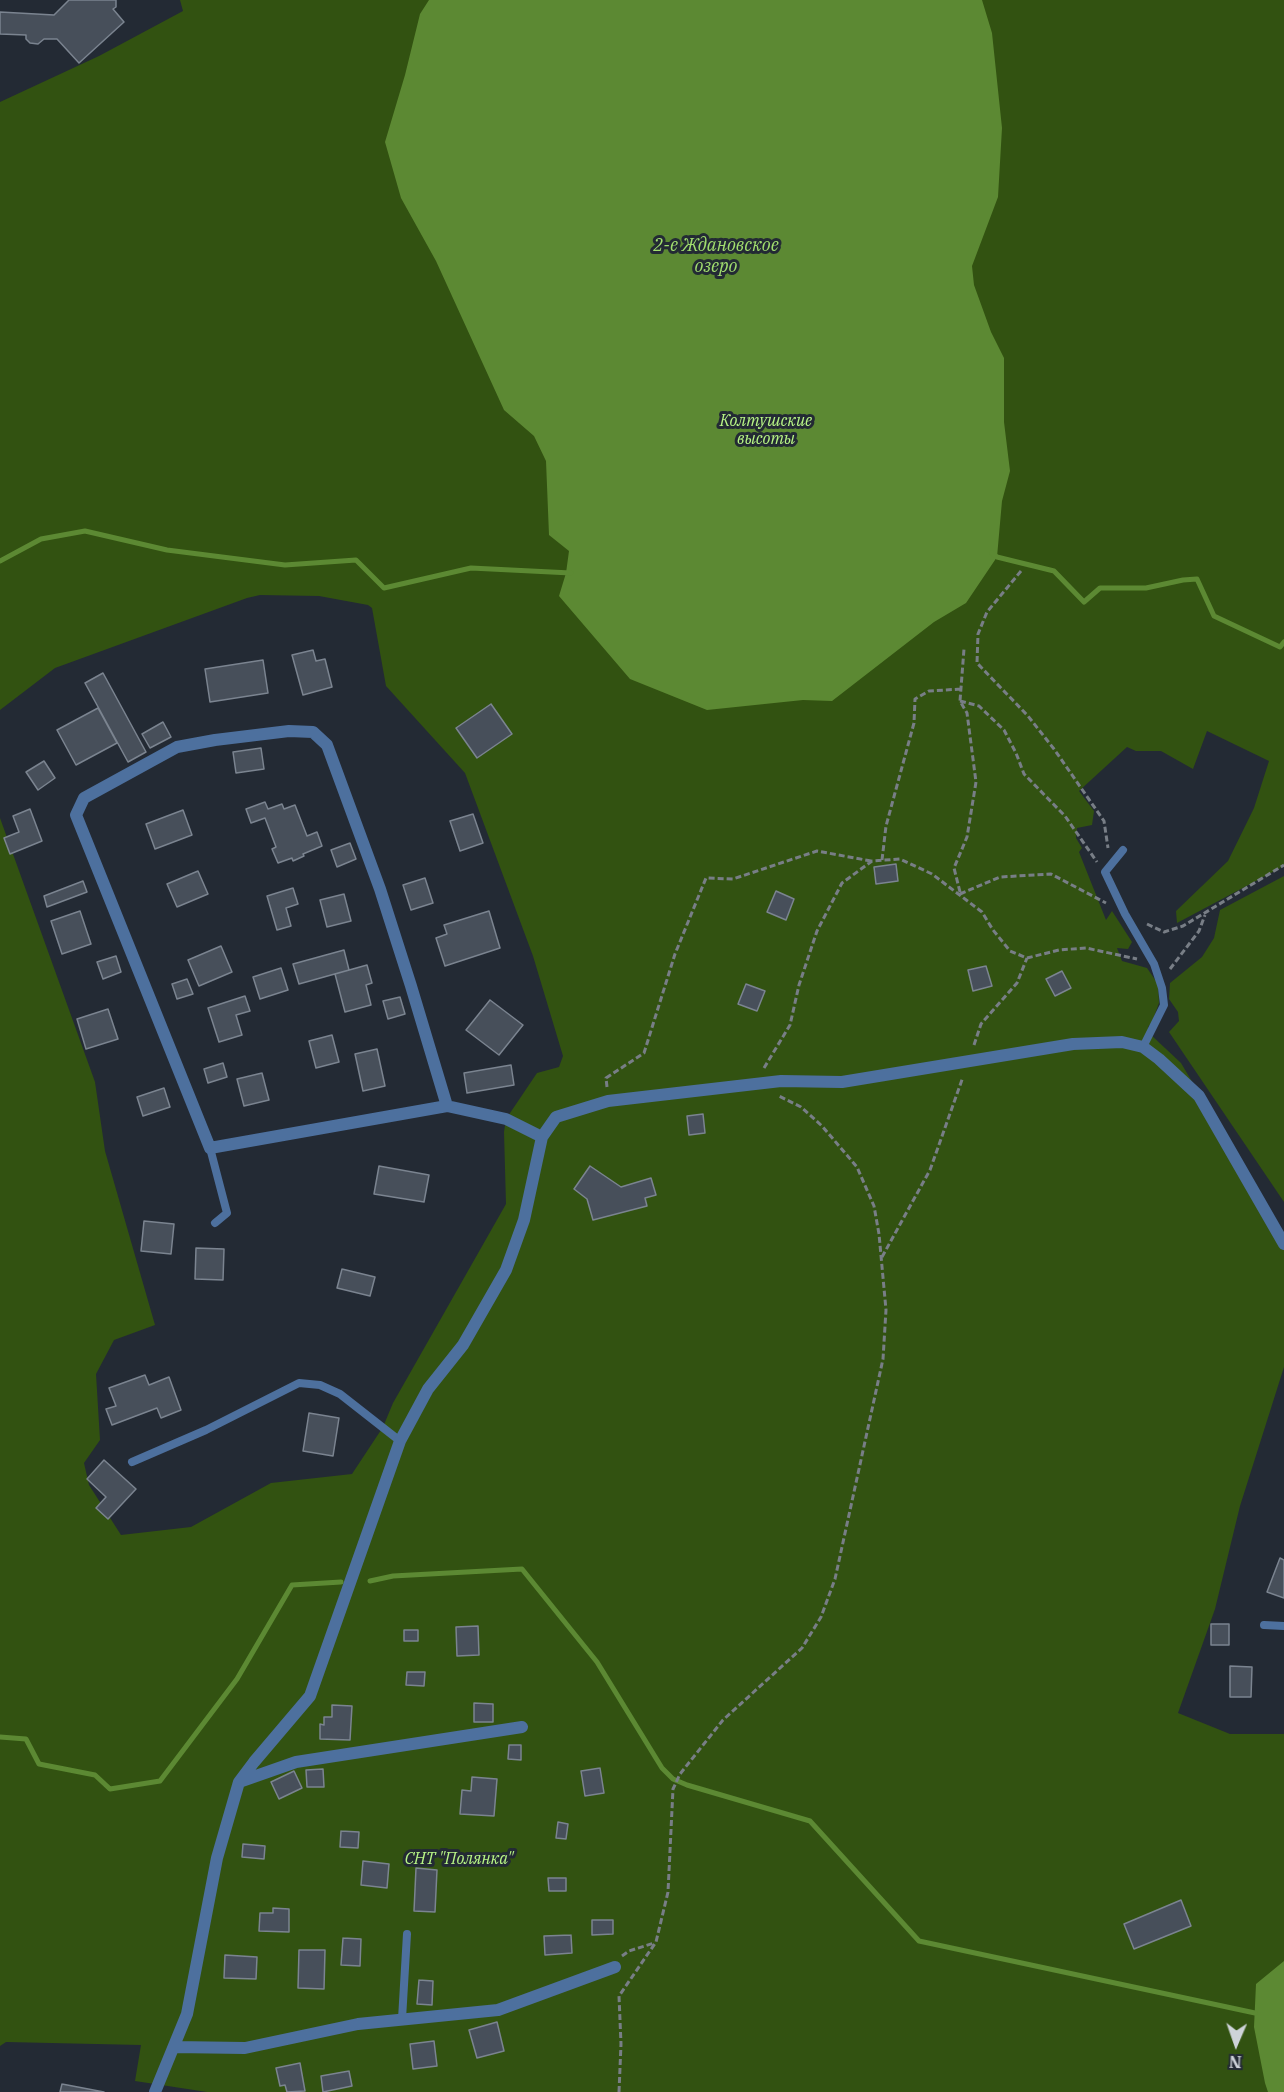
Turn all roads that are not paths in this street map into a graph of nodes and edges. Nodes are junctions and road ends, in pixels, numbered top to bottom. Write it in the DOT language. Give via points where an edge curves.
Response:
graph roads {
  1 [pos="1123,850"];
  2 [pos="1143,1047"];
  3 [pos="447,1106"];
  4 [pos="542,1137"];
  5 [pos="210,1148"];
  6 [pos="215,1222"];
  7 [pos="1284,1244"];
  8 [pos="400,1441"];
  9 [pos="132,1462"];
  10 [pos="1264,1625"];
  11 [pos="1284,1626"];
  12 [pos="522,1727"];
  13 [pos="239,1782"];
  14 [pos="407,1934"];
  15 [pos="615,1967"];
  16 [pos="402,2019"];
  17 [pos="174,2047"];
  18 [pos="155,2092"];
  1 -- 2 [label="lane" via="1105,872 1149,955 1160,981 1164,1005"];
  2 -- 4 [label="street" via="1122,1042 1073,1044 842,1082 781,1081 608,1101 556,1117"];
  2 -- 7 [label="street" via="1198,1096"];
  3 -- 4 [label="street" via="506,1119"];
  3 -- 5 [label="street"];
  3 -- 5 [label="street" via="380,889 327,745 313,732 215,740 177,747 84,798 76,815"];
  4 -- 8 [label="street" via="524,1220 506,1270 463,1345 428,1389"];
  5 -- 6 [label="lane" via="227,1213"];
  8 -- 9 [label="lane" via="340,1394 320,1385 299,1383"];
  8 -- 13 [label="street" via="310,1696"];
  10 -- 11 [label="lane"];
  12 -- 13 [label="street" via="296,1762"];
  13 -- 17 [label="street" via="218,1858 187,2014"];
  14 -- 16 [label="lane"];
  15 -- 16 [label="street" via="498,2010"];
  16 -- 17 [label="street" via="358,2024 245,2048"];
  17 -- 18 [label="street"];
}
